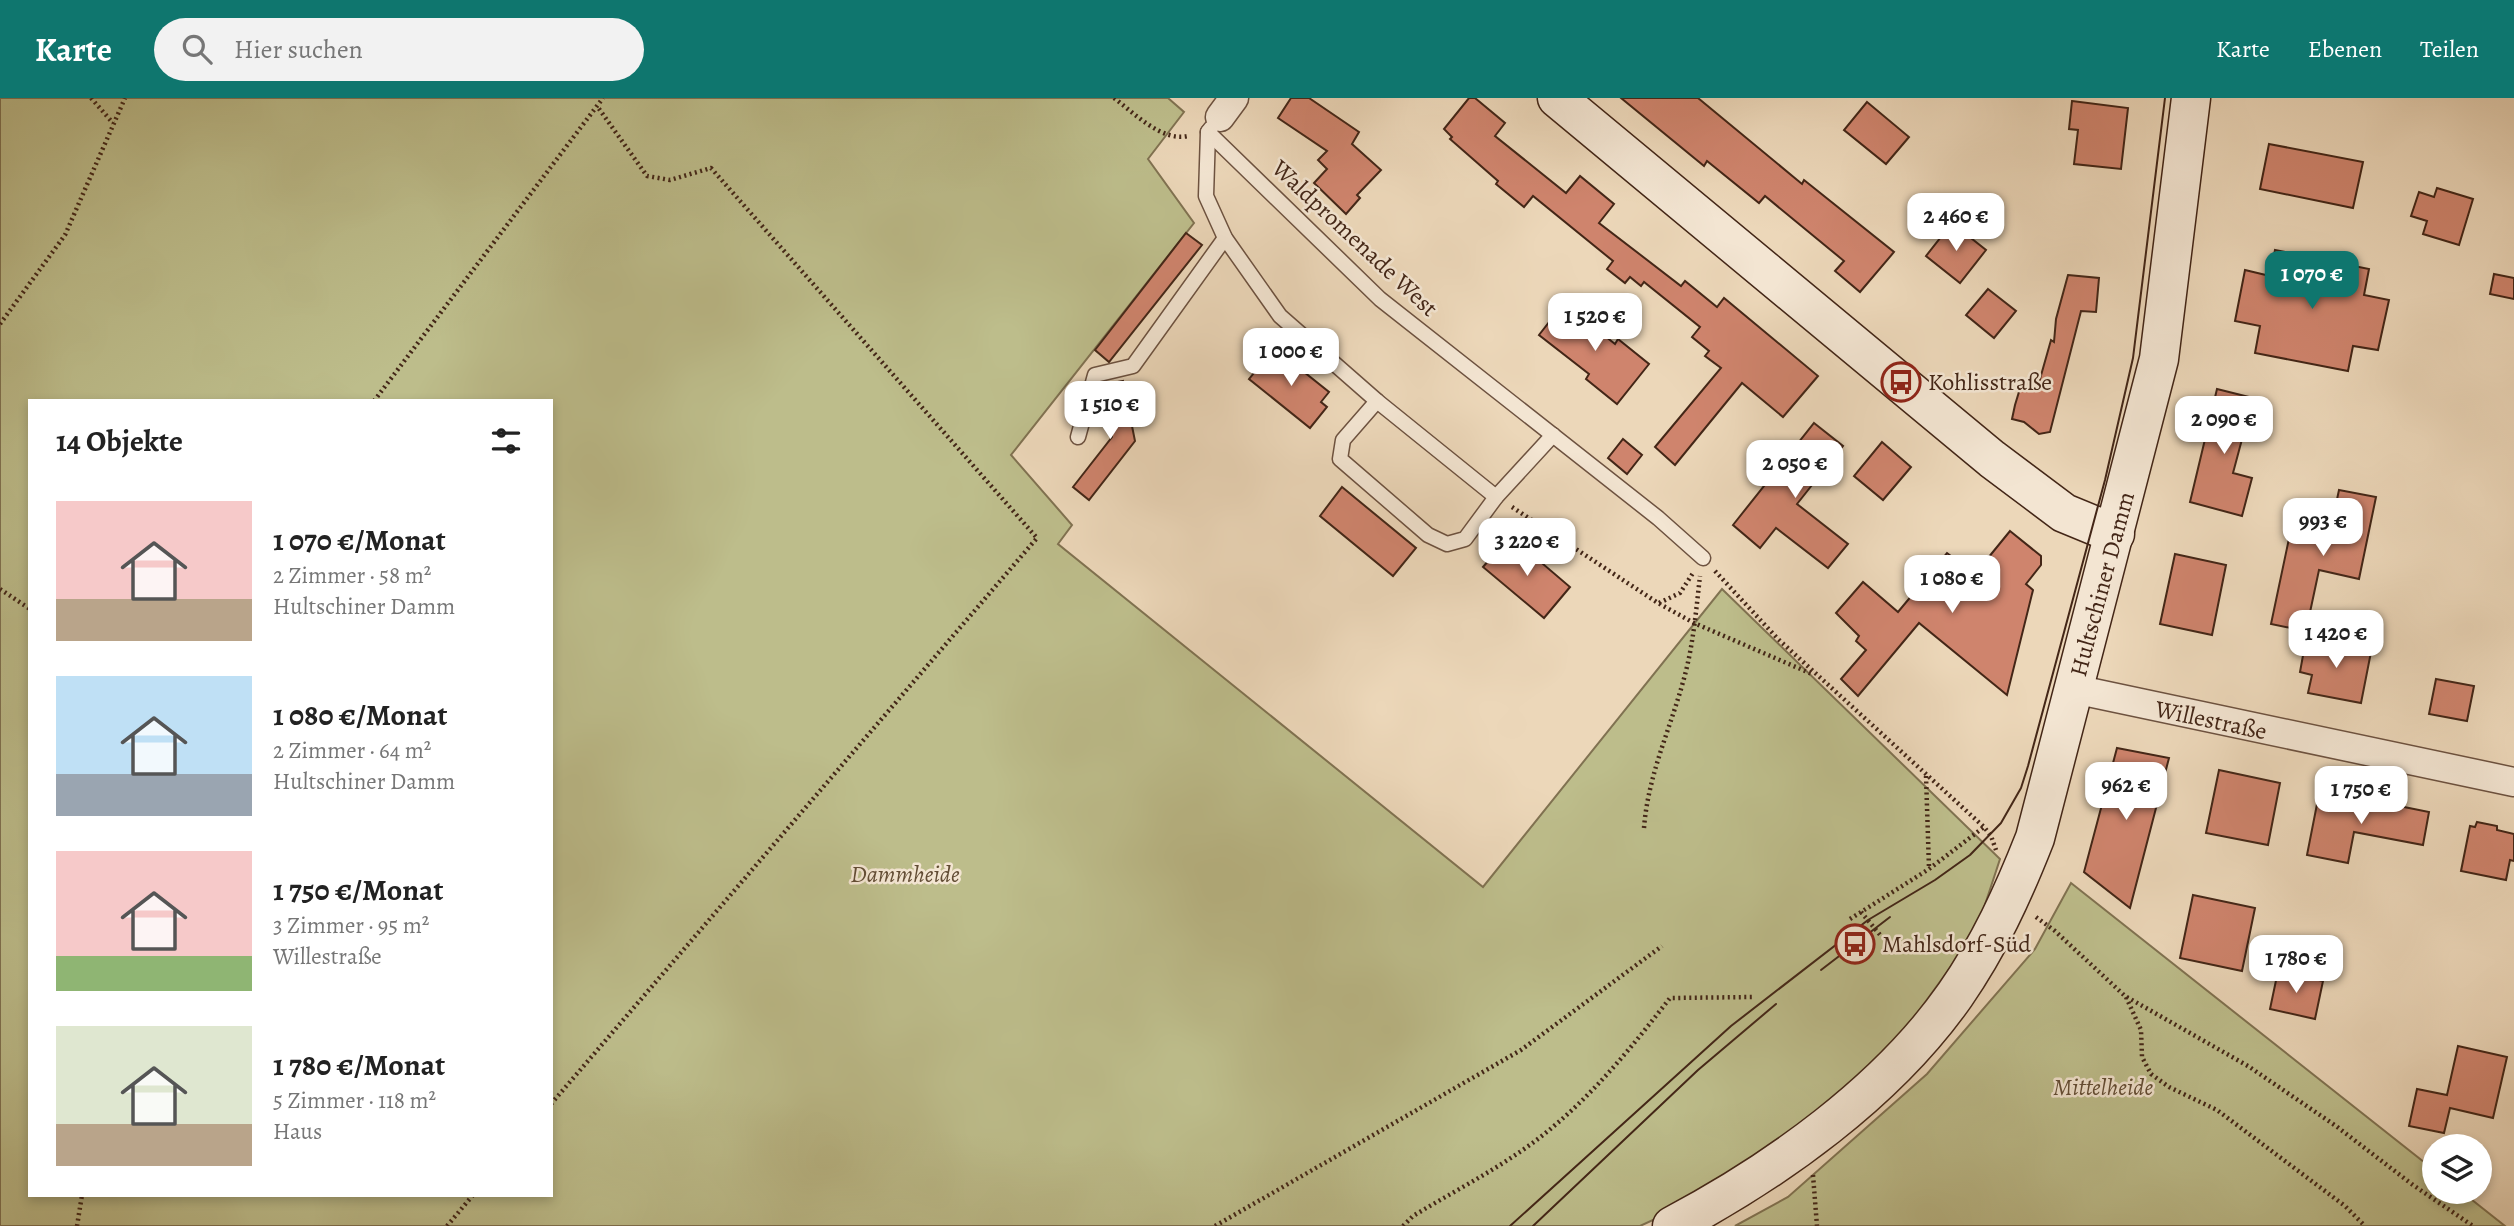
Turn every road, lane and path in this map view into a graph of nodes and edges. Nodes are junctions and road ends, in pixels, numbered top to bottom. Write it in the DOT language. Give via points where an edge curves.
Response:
graph roads {
  1 [pos="91,98"];
  2 [pos="125,98"];
  3 [pos="603,98"];
  4 [pos="1114,98"];
  5 [pos="1557,98"];
  6 [pos="2191,98"];
  7 [pos="597,106"];
  8 [pos="1221,116"];
  9 [pos="113,123"];
  10 [pos="1225,238"];
  11 [pos="0,324"];
  12 [pos="376,399"];
  13 [pos="1377,401"];
  14 [pos="1553,435"];
  15 [pos="1078,437"];
  16 [pos="1496,497"];
  17 [pos="2115,534"];
  18 [pos="1703,558"];
  19 [pos="0,589"];
  20 [pos="1658,603"];
  21 [pos="28,608"];
  22 [pos="1694,623"];
  23 [pos="1816,676"];
  24 [pos="2074,690"];
  25 [pos="1926,776"];
  26 [pos="2514,782"];
  27 [pos="1984,827"];
  28 [pos="1644,828"];
  29 [pos="1929,869"];
  30 [pos="2011,899"];
  31 [pos="1861,912"];
  32 [pos="1850,919"];
  33 [pos="1881,936"];
  34 [pos="1662,946"];
  35 [pos="2126,996"];
  36 [pos="1754,997"];
  37 [pos="553,1102"];
  38 [pos="1809,1139"];
  39 [pos="82,1197"];
  40 [pos="471,1197"];
  41 [pos="77,1226"];
  42 [pos="447,1226"];
  43 [pos="1216,1226"];
  44 [pos="1403,1226"];
  45 [pos="1672,1226"];
  46 [pos="1817,1226"];
  47 [pos="2365,1226"];
  48 [pos="2473,1226"];
  1 -- 9 [label="path"];
  2 -- 9 [label="path"];
  3 -- 7 [label="path"];
  4 -- 8 [label="path" via="1145,122 1177,138"];
  5 -- 17 [label="main road" via="1992,459 2064,513"];
  6 -- 17 [label="main road, Hultschiner Damm" via="2159,359"];
  7 -- 12 [label="path"];
  7 -- 37 [label="path" via="647,176 670,180 711,168 1037,538"];
  8 -- 10 [label="lane" via="1206,196"];
  8 -- 14 [label="lane, Waldpromenade West" via="1380,299"];
  9 -- 11 [label="path" via="65,235"];
  10 -- 13 [label="lane" via="1280,316"];
  10 -- 15 [label="lane" via="1133,366 1095,374"];
  13 -- 16 [label="lane"];
  13 -- 16 [label="lane" via="1343,440 1340,459 1428,535 1447,544 1465,539"];
  14 -- 16 [label="lane"];
  14 -- 18 [label="lane, Waldpromenade West"];
  16 -- 20 [label="path"];
  17 -- 24 [label="main road, Hultschiner Damm"];
  18 -- 20 [label="path" via="1680,593"];
  18 -- 22 [label="path"];
  18 -- 23 [label="path"];
  19 -- 21 [label="path"];
  20 -- 22 [label="path"];
  22 -- 23 [label="path"];
  22 -- 28 [label="path" via="1684,681 1654,765"];
  23 -- 25 [label="path"];
  24 -- 26 [label="street, Willestraße"];
  24 -- 30 [label="main road, Hultschiner Damm" via="2035,838"];
  25 -- 27 [label="path"];
  25 -- 29 [label="path"];
  27 -- 29 [label="path"];
  27 -- 30 [label="path"];
  29 -- 31 [label="path"];
  30 -- 35 [label="path" via="2056,931"];
  30 -- 38 [label="main road, Hultschiner Damm" via="1954,996 1904,1055"];
  31 -- 32 [label="path"];
  31 -- 33 [label="path"];
  34 -- 43 [label="path" via="1521,1050"];
  35 -- 47 [label="path" via="2141,1030 2142,1057 2151,1074 2217,1110"];
  35 -- 48 [label="path" via="2248,1066"];
  36 -- 44 [label="path" via="1670,998 1630,1050 1555,1126"];
  38 -- 45 [label="main road, Hultschiner Damm" via="1755,1179"];
  38 -- 46 [label="path"];
  39 -- 41 [label="path"];
  40 -- 42 [label="path"];
}
